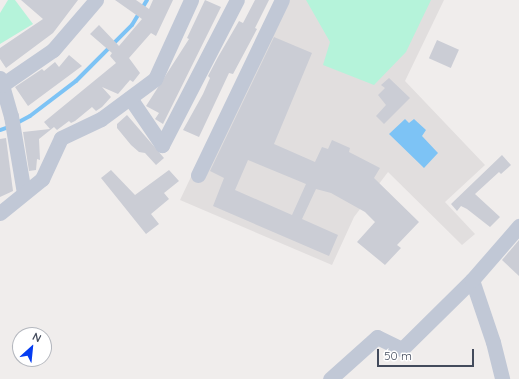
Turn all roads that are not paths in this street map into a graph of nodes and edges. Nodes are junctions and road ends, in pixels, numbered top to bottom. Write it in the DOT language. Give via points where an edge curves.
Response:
graph roads {
  1 [pos="96,0"];
  2 [pos="191,0"];
  3 [pos="237,0"];
  4 [pos="282,0"];
  5 [pos="1,82"];
  6 [pos="130,98"];
  7 [pos="198,175"];
  8 [pos="24,193"];
  9 [pos="0,213"];
  10 [pos="519,226"];
  11 [pos="472,280"];
  12 [pos="330,379"];
  13 [pos="502,379"];
  1 -- 5 [label="street" via="53,50"];
  2 -- 6 [label="street" via="155,79"];
  3 -- 6 [label="street" via="162,145"];
  4 -- 7 [label="street"];
  5 -- 8 [label="street"];
  6 -- 8 [label="street" via="101,119 61,138 42,179"];
  8 -- 9 [label="street"];
  10 -- 11 [label="street"];
  11 -- 12 [label="street" via="402,349 377,338"];
  11 -- 13 [label="street" via="493,342"];
}
